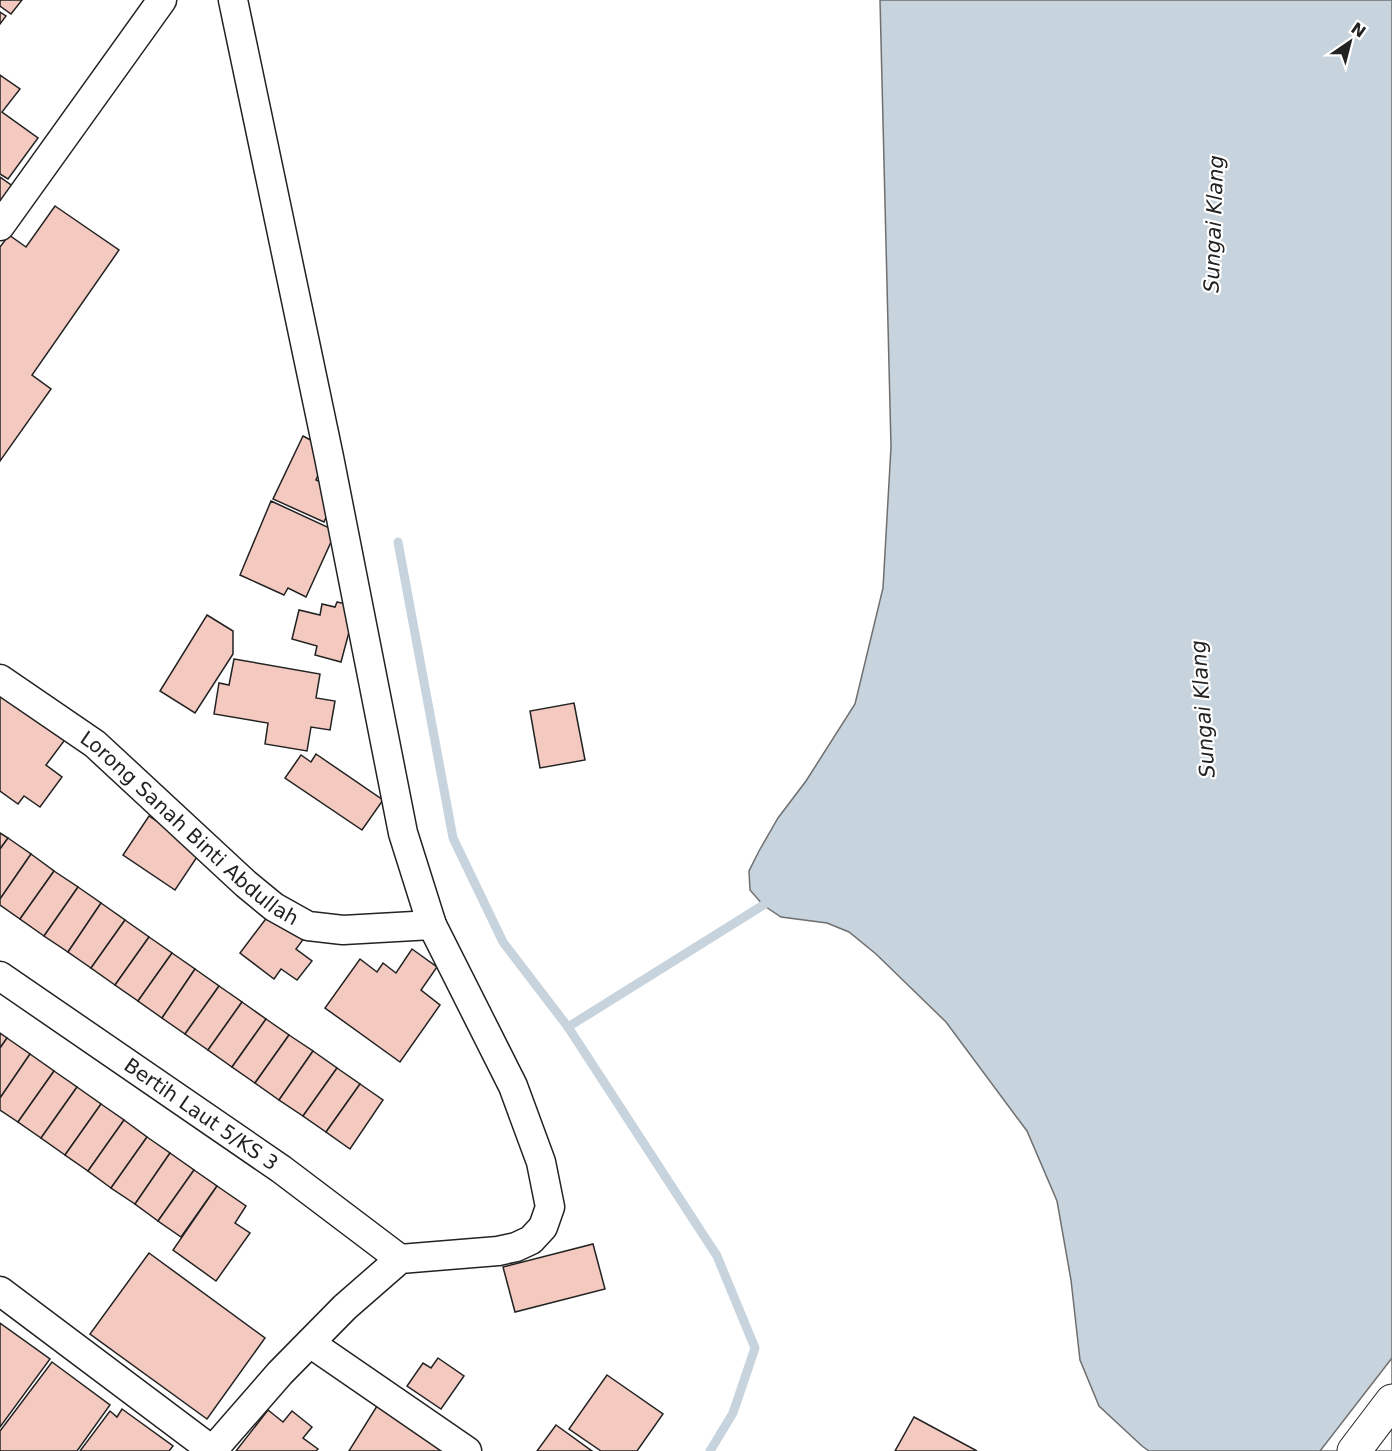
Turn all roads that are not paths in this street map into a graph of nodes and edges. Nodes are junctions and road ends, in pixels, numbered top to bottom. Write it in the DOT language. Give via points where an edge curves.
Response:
graph roads {
  1 [pos="162,0"];
  2 [pos="233,0"];
  3 [pos="0,226"];
  4 [pos="0,679"];
  5 [pos="432,925"];
  6 [pos="0,975"];
  7 [pos="400,1259"];
  8 [pos="0,1291"];
  9 [pos="310,1343"];
  10 [pos="1392,1401"];
  11 [pos="212,1451"];
  12 [pos="467,1451"];
  13 [pos="1354,1451"];
  1 -- 3 [label="street"];
  2 -- 5 [label="street" via="403,833"];
  4 -- 5 [label="street, Lorong Sanah Binti Abdullah" via="95,744 274,907 308,926 343,930"];
  5 -- 7 [label="street" via="513,1086 541,1162 550,1207 543,1227 531,1240 516,1247"];
  6 -- 7 [label="street, Bertih Laut 5/KS 3" via="281,1169"];
  7 -- 9 [label="street" via="345,1306"];
  8 -- 11 [label="street"];
  9 -- 11 [label="street"];
  9 -- 12 [label="street"];
  10 -- 13 [label="main road"];
}
